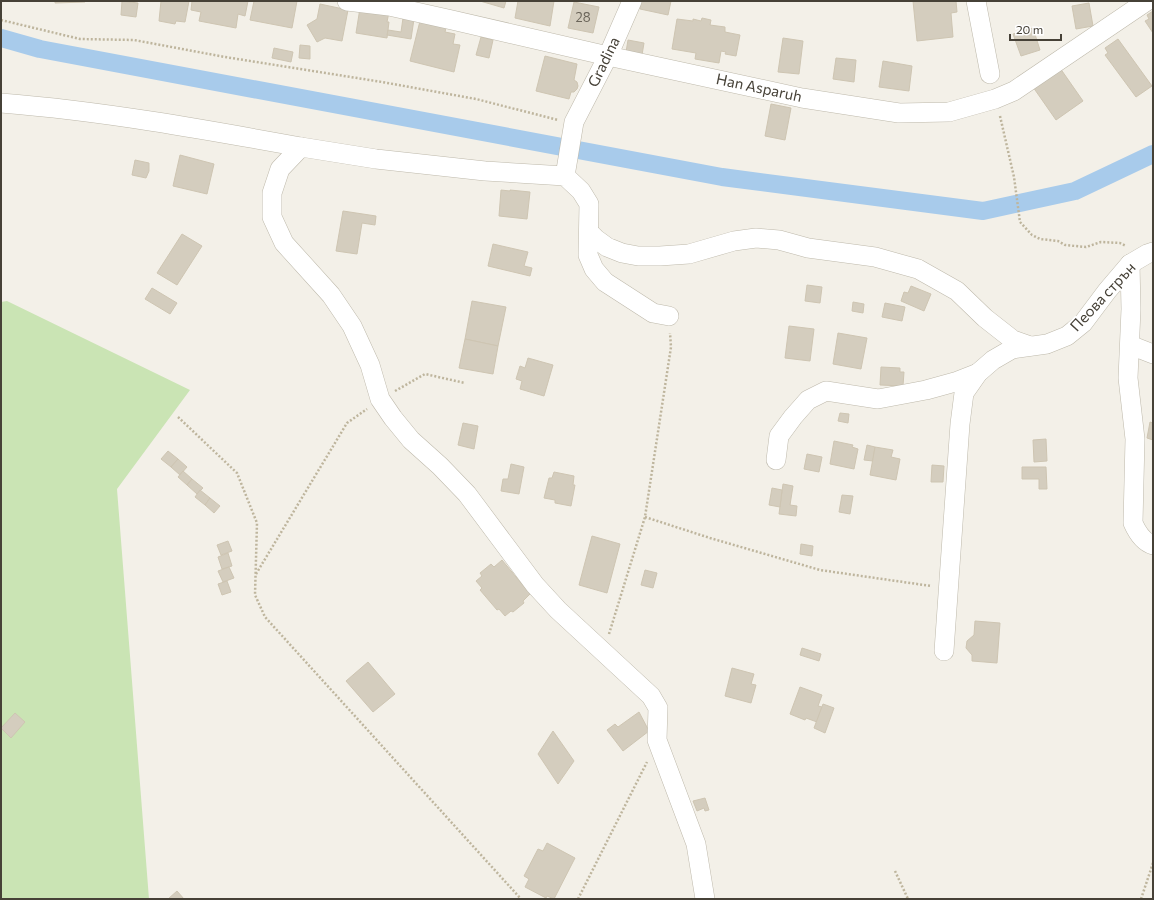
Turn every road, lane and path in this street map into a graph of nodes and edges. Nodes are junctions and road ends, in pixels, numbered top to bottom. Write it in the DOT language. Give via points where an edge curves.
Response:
graph roads {
  1 [pos="347,1"];
  2 [pos="632,1"];
  3 [pos="976,1"];
  4 [pos="1147,1"];
  5 [pos="1,20"];
  6 [pos="608,56"];
  7 [pos="990,74"];
  8 [pos="995,99"];
  9 [pos="1,103"];
  10 [pos="574,122"];
  11 [pos="301,147"];
  12 [pos="565,176"];
  13 [pos="588,232"];
  14 [pos="1150,253"];
  15 [pos="1130,264"];
  16 [pos="669,316"];
  17 [pos="1130,345"];
  18 [pos="1030,346"];
  19 [pos="1153,354"];
  20 [pos="978,373"];
  21 [pos="465,383"];
  22 [pos="380,399"];
  23 [pos="178,417"];
  24 [pos="776,460"];
  25 [pos="645,517"];
  26 [pos="1153,545"];
  27 [pos="256,575"];
  28 [pos="950,589"];
  29 [pos="944,651"];
  30 [pos="603,652"];
  31 [pos="657,740"];
  32 [pos="1153,863"];
  33 [pos="895,871"];
  34 [pos="520,899"];
  35 [pos="578,899"];
  36 [pos="705,899"];
  37 [pos="908,899"];
  38 [pos="1141,899"];
  1 -- 6 [label="street, Han Asparuh" via="389,6"];
  2 -- 6 [label="street, Gradina"];
  3 -- 7 [label="street"];
  4 -- 8 [label="street, Han Asparuh" via="1014,91"];
  5 -- 10 [label="path" via="80,38 134,40 382,82 476,99 552,119"];
  6 -- 8 [label="street, Han Asparuh" via="802,98 899,113 949,112"];
  6 -- 10 [label="street, Gradina"];
  8 -- 14 [label="path" via="1014,177 1020,222 1032,235 1065,245 1086,247 1101,242 1120,243"];
  9 -- 11 [label="street" via="136,118"];
  10 -- 12 [label="street, Gradina"];
  11 -- 12 [label="street" via="376,159 485,171"];
  11 -- 22 [label="street" via="280,169 272,194 272,217 284,243 331,296 352,326 370,365"];
  12 -- 13 [label="street" via="589,204"];
  13 -- 16 [label="street" via="588,255 594,269 605,282 653,313"];
  13 -- 18 [label="street" via="607,247 638,256 689,254 734,241 756,238 875,257 918,269 957,291 1013,340"];
  14 -- 15 [label="street, Пеова стрън"];
  15 -- 17 [label="street"];
  15 -- 18 [label="street, Пеова стрън" via="1083,322 1067,336 1047,344"];
  16 -- 25 [label="path" via="671,347"];
  17 -- 19 [label="street"];
  17 -- 26 [label="street" via="1128,378 1135,439 1133,523 1138,533 1148,544"];
  18 -- 20 [label="street, Пеова стрън" via="1012,349"];
  20 -- 24 [label="street" via="926,390 878,399 826,391 808,400 793,417 780,436"];
  20 -- 28 [label="street" via="964,393"];
  21 -- 22 [label="path" via="425,374"];
  22 -- 27 [label="path" via="346,423"];
  22 -- 30 [label="street" via="411,440 467,494 535,586"];
  23 -- 27 [label="path" via="237,473 257,523"];
  25 -- 28 [label="path" via="820,570"];
  25 -- 30 [label="path"];
  27 -- 34 [label="path" via="255,595 265,617"];
  28 -- 29 [label="street"];
  30 -- 31 [label="street" via="651,696 658,708"];
  31 -- 35 [label="path"];
  31 -- 36 [label="street" via="696,844"];
  32 -- 38 [label="path"];
  33 -- 37 [label="path"];
}
